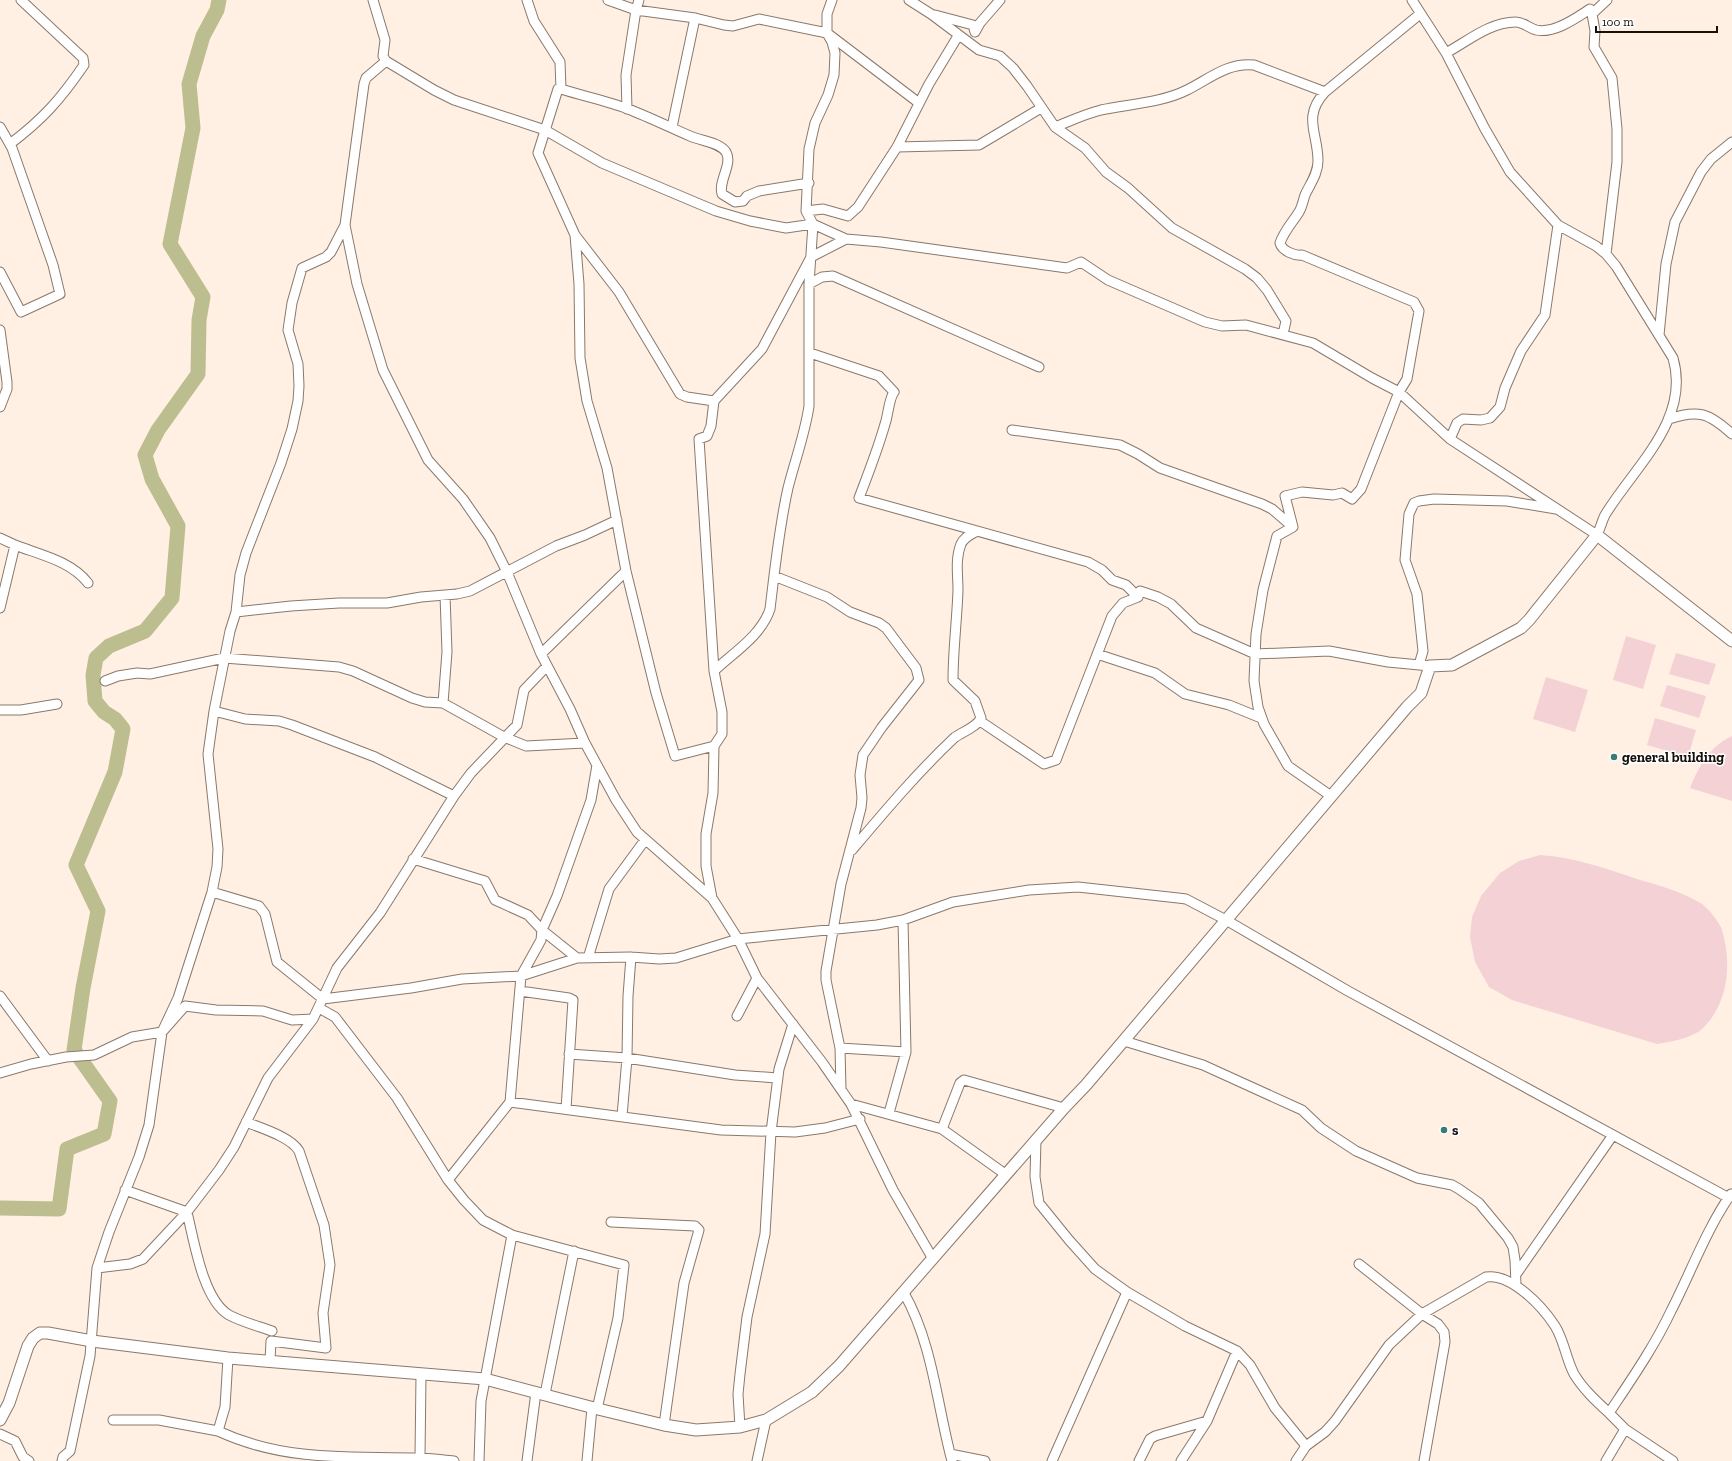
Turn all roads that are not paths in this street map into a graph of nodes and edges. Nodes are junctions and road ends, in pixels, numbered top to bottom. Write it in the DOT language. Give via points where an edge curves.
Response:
graph roads {
  1 [pos="21,0"];
  2 [pos="373,0"];
  3 [pos="527,0"];
  4 [pos="608,0"];
  5 [pos="639,0"];
  6 [pos="832,0"];
  7 [pos="908,0"];
  8 [pos="1000,0"];
  9 [pos="1412,0"];
  10 [pos="1607,0"];
  11 [pos="1590,7"];
  12 [pos="636,10"];
  13 [pos="931,14"];
  14 [pos="1420,14"];
  15 [pos="695,18"];
  16 [pos="827,34"];
  17 [pos="958,36"];
  18 [pos="1446,53"];
  19 [pos="386,61"];
  20 [pos="561,89"];
  21 [pos="1325,92"];
  22 [pos="919,103"];
  23 [pos="627,108"];
  24 [pos="1041,108"];
  25 [pos="672,126"];
  26 [pos="0,127"];
  27 [pos="1055,127"];
  28 [pos="545,130"];
  29 [pos="1732,142"];
  30 [pos="10,144"];
  31 [pos="897,147"];
  32 [pos="809,183"];
  33 [pos="806,211"];
  34 [pos="813,224"];
  35 [pos="345,225"];
  36 [pos="1558,225"];
  37 [pos="575,235"];
  38 [pos="846,239"];
  39 [pos="1606,254"];
  40 [pos="811,257"];
  41 [pos="0,272"];
  42 [pos="809,284"];
  43 [pos="0,330"];
  44 [pos="1283,334"];
  45 [pos="1659,335"];
  46 [pos="810,353"];
  47 [pos="1040,367"];
  48 [pos="1399,392"];
  49 [pos="714,401"];
  50 [pos="0,407"];
  51 [pos="1669,419"];
  52 [pos="1012,430"];
  53 [pos="1732,434"];
  54 [pos="1450,439"];
  55 [pos="1560,510"];
  56 [pos="616,520"];
  57 [pos="1293,527"];
  58 [pos="977,531"];
  59 [pos="1597,535"];
  60 [pos="0,538"];
  61 [pos="15,545"];
  62 [pos="626,571"];
  63 [pos="507,572"];
  64 [pos="774,576"];
  65 [pos="88,583"];
  66 [pos="444,596"];
  67 [pos="1138,597"];
  68 [pos="0,608"];
  69 [pos="236,612"];
  70 [pos="1732,641"];
  71 [pos="541,654"];
  72 [pos="1097,654"];
  73 [pos="1255,654"];
  74 [pos="224,658"];
  75 [pos="1424,665"];
  76 [pos="547,666"];
  77 [pos="714,671"];
  78 [pos="105,681"];
  79 [pos="443,703"];
  80 [pos="57,704"];
  81 [pos="0,710"];
  82 [pos="214,711"];
  83 [pos="1261,718"];
  84 [pos="980,721"];
  85 [pos="504,737"];
  86 [pos="585,743"];
  87 [pos="714,746"];
  88 [pos="597,765"];
  89 [pos="454,796"];
  90 [pos="1331,796"];
  91 [pos="645,840"];
  92 [pos="851,852"];
  93 [pos="413,859"];
  94 [pos="212,892"];
  95 [pos="712,898"];
  96 [pos="903,920"];
  97 [pos="1226,920"];
  98 [pos="542,930"];
  99 [pos="833,930"];
  100 [pos="738,939"];
  101 [pos="632,957"];
  102 [pos="577,958"];
  103 [pos="588,958"];
  104 [pos="521,976"];
  105 [pos="757,978"];
  106 [pos="520,991"];
  107 [pos="0,996"];
  108 [pos="323,999"];
  109 [pos="319,1008"];
  110 [pos="737,1016"];
  111 [pos="313,1019"];
  112 [pos="793,1024"];
  113 [pos="162,1032"];
  114 [pos="1124,1041"];
  115 [pos="840,1048"];
  116 [pos="906,1052"];
  117 [pos="569,1054"];
  118 [pos="627,1058"];
  119 [pos="48,1061"];
  120 [pos="0,1073"];
  121 [pos="778,1078"];
  122 [pos="841,1089"];
  123 [pos="510,1102"];
  124 [pos="851,1104"];
  125 [pos="1064,1108"];
  126 [pos="566,1109"];
  127 [pos="889,1113"];
  128 [pos="622,1116"];
  129 [pos="860,1119"];
  130 [pos="246,1122"];
  131 [pos="942,1129"];
  132 [pos="771,1132"];
  133 [pos="1613,1135"];
  134 [pos="1036,1140"];
  135 [pos="1006,1174"];
  136 [pos="448,1180"];
  137 [pos="125,1190"];
  138 [pos="1730,1195"];
  139 [pos="186,1212"];
  140 [pos="611,1222"];
  141 [pos="512,1235"];
  142 [pos="574,1251"];
  143 [pos="933,1259"];
  144 [pos="1359,1264"];
  145 [pos="97,1268"];
  146 [pos="1517,1273"];
  147 [pos="1516,1285"];
  148 [pos="1127,1292"];
  149 [pos="904,1293"];
  150 [pos="1422,1314"];
  151 [pos="272,1331"];
  152 [pos="92,1341"];
  153 [pos="1237,1351"];
  154 [pos="228,1358"];
  155 [pos="270,1360"];
  156 [pos="421,1374"];
  157 [pos="485,1379"];
  158 [pos="541,1393"];
  159 [pos="594,1408"];
  160 [pos="1609,1413"];
  161 [pos="0,1420"];
  162 [pos="113,1420"];
  163 [pos="766,1420"];
  164 [pos="1207,1421"];
  165 [pos="664,1425"];
  166 [pos="740,1427"];
  167 [pos="1625,1429"];
  168 [pos="218,1431"];
  169 [pos="0,1434"];
  170 [pos="1306,1446"];
  171 [pos="951,1457"];
  172 [pos="420,1458"];
  173 [pos="29,1461"];
  174 [pos="62,1461"];
  175 [pos="454,1461"];
  176 [pos="479,1461"];
  177 [pos="527,1461"];
  178 [pos="587,1461"];
  179 [pos="757,1461"];
  180 [pos="985,1461"];
  181 [pos="1052,1461"];
  182 [pos="1139,1461"];
  183 [pos="1181,1461"];
  184 [pos="1296,1461"];
  185 [pos="1424,1461"];
  186 [pos="1606,1461"];
  187 [pos="1673,1461"];
  1 -- 30 [label="street" via="82,58 84,66 60,99 35,125"];
  2 -- 19 [label="street" via="385,40 383,56"];
  3 -- 20 [label="street" via="534,21 560,62"];
  4 -- 12 [label="street"];
  5 -- 12 [label="street"];
  6 -- 16 [label="street" via="827,14"];
  7 -- 13 [label="street"];
  8 -- 13 [label="street" via="975,32 973,25"];
  9 -- 14 [label="street"];
  10 -- 11 [label="street"];
  11 -- 18 [label="street" via="1572,20 1548,30 1536,30 1516,22 1496,25"];
  11 -- 39 [label="street" via="1595,31 1594,47 1612,78 1616,129 1617,162"];
  12 -- 15 [label="street"];
  12 -- 23 [label="street" via="626,75"];
  13 -- 17 [label="street"];
  14 -- 18 [label="street"];
  14 -- 21 [label="street"];
  15 -- 16 [label="street" via="732,26 759,19"];
  15 -- 25 [label="street"];
  16 -- 22 [label="street"];
  16 -- 32 [label="street" via="835,53 834,75 812,132"];
  17 -- 22 [label="street"];
  17 -- 24 [label="street" via="979,50 1000,56 1027,86"];
  18 -- 36 [label="street" via="1510,172"];
  19 -- 28 [label="street" via="454,100"];
  19 -- 35 [label="street" via="366,78 364,84"];
  20 -- 23 [label="street"];
  20 -- 28 [label="street" via="558,89"];
  21 -- 27 [label="street" via="1254,65 1245,64 1219,71 1171,97 1100,110"];
  21 -- 48 [label="street" via="1316,101 1312,113 1318,162 1314,182 1280,246 1414,302 1419,311 1406,379"];
  22 -- 31 [label="street"];
  23 -- 25 [label="street"];
  24 -- 27 [label="street"];
  24 -- 31 [label="street" via="978,144"];
  25 -- 32 [label="street" via="720,147 726,153 728,160 720,189 722,194 736,202 743,201 747,196 759,191"];
  26 -- 30 [label="street"];
  27 -- 44 [label="street" via="1085,148 1106,172 1128,188 1172,228 1244,268 1257,278 1286,321"];
  28 -- 34 [label="street" via="602,163 716,210 750,221 786,228"];
  28 -- 37 [label="street" via="538,154"];
  29 -- 45 [label="street" via="1711,159 1701,172 1675,222 1666,264"];
  30 -- 41 [label="street" via="53,265 60,294 21,312"];
  31 -- 33 [label="street" via="852,214 844,216 823,209"];
  32 -- 33 [label="street"];
  33 -- 34 [label="street"];
  34 -- 38 [label="street"];
  34 -- 40 [label="street"];
  35 -- 63 [label="street" via="357,284 384,370 428,460 463,499 490,538"];
  35 -- 69 [label="street" via="331,252 302,268 297,279 288,330 298,364 298,401 281,463 246,553 240,575"];
  36 -- 39 [label="street"];
  36 -- 54 [label="street" via="1545,315 1521,352 1505,388 1500,407 1490,418 1463,419"];
  37 -- 49 [label="street" via="619,292 680,394 687,398"];
  37 -- 56 [label="street" via="579,284 580,358 587,401 607,468"];
  38 -- 40 [label="street"];
  38 -- 44 [label="street" via="1067,268 1081,262 1108,280 1205,322 1222,326 1246,325"];
  39 -- 45 [label="street"];
  40 -- 42 [label="street"];
  40 -- 49 [label="street" via="762,349"];
  42 -- 46 [label="street"];
  42 -- 47 [label="street" via="822,277 833,276"];
  43 -- 50 [label="street" via="7,382"];
  44 -- 48 [label="street" via="1313,343"];
  45 -- 51 [label="street" via="1673,358 1677,372 1676,395"];
  46 -- 58 [label="street" via="879,376 894,392 859,498"];
  46 -- 64 [label="street" via="807,424 788,488"];
  48 -- 54 [label="street"];
  48 -- 57 [label="street" via="1361,489 1352,499 1342,493 1333,495 1302,492 1285,496"];
  49 -- 77 [label="street" via="711,426 707,436 699,439"];
  51 -- 53 [label="street" via="1696,413 1721,424"];
  51 -- 59 [label="street" via="1659,439 1604,516"];
  52 -- 57 [label="street" via="1120,445 1160,468 1262,504"];
  54 -- 55 [label="street"];
  55 -- 59 [label="street"];
  55 -- 75 [label="street" via="1507,501 1419,500 1414,503 1409,514 1406,560 1417,594"];
  56 -- 62 [label="street"];
  56 -- 63 [label="street" via="556,546"];
  57 -- 73 [label="street" via="1278,536 1268,566 1258,616"];
  58 -- 67 [label="street" via="1088,562 1112,580 1126,585"];
  58 -- 84 [label="street" via="965,537 958,557 953,680 975,700 981,714"];
  59 -- 70 [label="street"];
  59 -- 75 [label="street" via="1521,628 1452,665"];
  60 -- 61 [label="street"];
  61 -- 65 [label="street" via="71,566 82,574"];
  61 -- 68 [label="street"];
  62 -- 71 [label="street"];
  62 -- 87 [label="street" via="656,694 675,756"];
  63 -- 66 [label="street" via="470,591"];
  63 -- 71 [label="street"];
  64 -- 77 [label="street" via="767,619"];
  64 -- 92 [label="street" via="827,597 850,612 879,622 916,668 919,680 863,755 860,775 861,808"];
  66 -- 69 [label="street" via="434,595 387,603 339,603"];
  66 -- 79 [label="street" via="447,652"];
  67 -- 72 [label="street" via="1123,603 1115,612"];
  67 -- 73 [label="street" via="1140,591 1158,597 1171,604 1196,628"];
  69 -- 74 [label="street"];
  71 -- 76 [label="street"];
  72 -- 83 [label="street" via="1155,674 1185,694 1223,703"];
  72 -- 84 [label="street" via="1056,760 1053,762 1040,762"];
  73 -- 75 [label="street" via="1329,651 1388,662"];
  73 -- 83 [label="street" via="1254,681"];
  74 -- 78 [label="street" via="150,674 118,676"];
  74 -- 79 [label="street" via="339,667 412,698"];
  74 -- 82 [label="street"];
  75 -- 90 [label="street" via="1421,693"];
  76 -- 85 [label="street" via="524,690 517,725"];
  76 -- 86 [label="street"];
  77 -- 87 [label="street" via="722,712 722,734"];
  79 -- 85 [label="street"];
  80 -- 81 [label="street" via="21,710"];
  82 -- 89 [label="street" via="245,719 279,721 292,725 375,757"];
  82 -- 94 [label="street" via="208,754 218,849"];
  83 -- 90 [label="street" via="1288,766"];
  84 -- 92 [label="street" via="957,735 909,782"];
  85 -- 86 [label="street" via="526,746"];
  85 -- 89 [label="street"];
  86 -- 88 [label="street"];
  87 -- 95 [label="street" via="713,793 706,834 706,866"];
  88 -- 91 [label="street" via="626,816"];
  88 -- 98 [label="street" via="592,800"];
  89 -- 93 [label="street"];
  90 -- 97 [label="street"];
  91 -- 95 [label="street"];
  91 -- 103 [label="street" via="609,889"];
  92 -- 99 [label="street" via="841,884"];
  93 -- 98 [label="street" via="485,881 494,900 528,915"];
  93 -- 108 [label="street" via="380,913 337,968"];
  94 -- 108 [label="street" via="259,906 265,914 277,962"];
  94 -- 113 [label="street" via="178,998"];
  95 -- 100 [label="street"];
  96 -- 97 [label="street" via="953,902 1029,890 1078,887 1178,898"];
  96 -- 99 [label="street"];
  96 -- 116 [label="street"];
  97 -- 114 [label="street"];
  97 -- 133 [label="street" via="1348,991"];
  98 -- 102 [label="street"];
  98 -- 104 [label="street" via="541,940"];
  99 -- 100 [label="street"];
  99 -- 115 [label="street" via="826,980"];
  100 -- 101 [label="street" via="676,958 659,960"];
  100 -- 105 [label="street"];
  101 -- 103 [label="street"];
  101 -- 118 [label="street" via="628,996"];
  102 -- 103 [label="street"];
  102 -- 104 [label="street"];
  104 -- 106 [label="street"];
  104 -- 108 [label="street" via="462,979"];
  105 -- 110 [label="street"];
  105 -- 112 [label="street"];
  106 -- 117 [label="street" via="573,1000"];
  106 -- 123 [label="street"];
  107 -- 119 [label="street"];
  108 -- 109 [label="street"];
  109 -- 111 [label="street"];
  109 -- 136 [label="street" via="328,1012 338,1022 397,1098"];
  111 -- 113 [label="street" via="292,1020 263,1012 186,1006"];
  111 -- 130 [label="street" via="276,1065"];
  112 -- 121 [label="street"];
  112 -- 122 [label="street"];
  113 -- 119 [label="street" via="132,1037 94,1055"];
  113 -- 137 [label="street" via="149,1125"];
  114 -- 125 [label="street"];
  114 -- 146 [label="street" via="1204,1065 1302,1110 1320,1128 1356,1151 1417,1178 1452,1185 1459,1189 1479,1203 1508,1238 1513,1247"];
  115 -- 116 [label="street"];
  115 -- 122 [label="street"];
  116 -- 127 [label="street"];
  117 -- 118 [label="street"];
  117 -- 126 [label="street"];
  118 -- 121 [label="street"];
  118 -- 128 [label="street"];
  119 -- 120 [label="street"];
  121 -- 132 [label="street"];
  122 -- 124 [label="street"];
  123 -- 126 [label="street"];
  123 -- 136 [label="street"];
  124 -- 127 [label="street"];
  124 -- 129 [label="street"];
  125 -- 131 [label="street" via="964,1080 960,1083"];
  125 -- 134 [label="street"];
  126 -- 128 [label="street"];
  127 -- 131 [label="street"];
  128 -- 132 [label="street" via="721,1130"];
  129 -- 132 [label="street" via="812,1130"];
  129 -- 143 [label="street" via="893,1190"];
  130 -- 139 [label="street" via="219,1170"];
  130 -- 155 [label="street" via="279,1136 295,1145 299,1151 324,1225 330,1265 323,1313 326,1348 271,1341"];
  131 -- 135 [label="street"];
  132 -- 166 [label="street" via="765,1234 748,1317 740,1374"];
  133 -- 138 [label="street"];
  133 -- 146 [label="street"];
  134 -- 135 [label="street"];
  134 -- 148 [label="street" via="1035,1177 1039,1203 1095,1269"];
  135 -- 143 [label="street"];
  136 -- 141 [label="street" via="483,1220"];
  137 -- 139 [label="street"];
  137 -- 145 [label="street"];
  138 -- 160 [label="street" via="1650,1350"];
  139 -- 145 [label="street" via="143,1259 130,1264"];
  139 -- 151 [label="street" via="212,1298 230,1316"];
  140 -- 165 [label="street" via="695,1226 699,1230 684,1283"];
  141 -- 142 [label="street"];
  141 -- 157 [label="street"];
  142 -- 158 [label="street"];
  142 -- 159 [label="street" via="625,1267 618,1318"];
  143 -- 149 [label="street"];
  144 -- 150 [label="street"];
  145 -- 152 [label="street"];
  146 -- 147 [label="street"];
  147 -- 150 [label="street" via="1498,1277 1486,1278"];
  147 -- 160 [label="street" via="1556,1327 1574,1373 1584,1388"];
  148 -- 153 [label="street" via="1185,1326"];
  148 -- 181 [label="street"];
  149 -- 163 [label="street" via="823,1383"];
  149 -- 171 [label="street" via="923,1335"];
  150 -- 170 [label="street" via="1389,1344 1335,1421"];
  150 -- 185 [label="street" via="1438,1324 1444,1332 1445,1342"];
  152 -- 154 [label="street"];
  152 -- 161 [label="street" via="48,1333 40,1333 33,1338 9,1403"];
  152 -- 174 [label="street" via="70,1451"];
  153 -- 164 [label="street"];
  153 -- 170 [label="street" via="1250,1364 1275,1408"];
  154 -- 155 [label="street"];
  154 -- 168 [label="street" via="225,1407"];
  155 -- 156 [label="street"];
  156 -- 157 [label="street"];
  156 -- 172 [label="street"];
  157 -- 158 [label="street"];
  157 -- 176 [label="street" via="481,1401"];
  158 -- 159 [label="street"];
  158 -- 177 [label="street"];
  159 -- 165 [label="street"];
  159 -- 178 [label="street"];
  160 -- 167 [label="street"];
  162 -- 168 [label="street" via="159,1420"];
  163 -- 166 [label="street"];
  163 -- 179 [label="street"];
  164 -- 182 [label="street" via="1155,1436 1150,1440"];
  164 -- 183 [label="street"];
  165 -- 166 [label="street" via="696,1430"];
  167 -- 186 [label="street"];
  167 -- 187 [label="street"];
  168 -- 172 [label="street" via="253,1448 285,1455 319,1459"];
  169 -- 173 [label="street" via="14,1441 23,1457"];
  170 -- 184 [label="street"];
  171 -- 180 [label="street"];
  172 -- 175 [label="street"];
}
